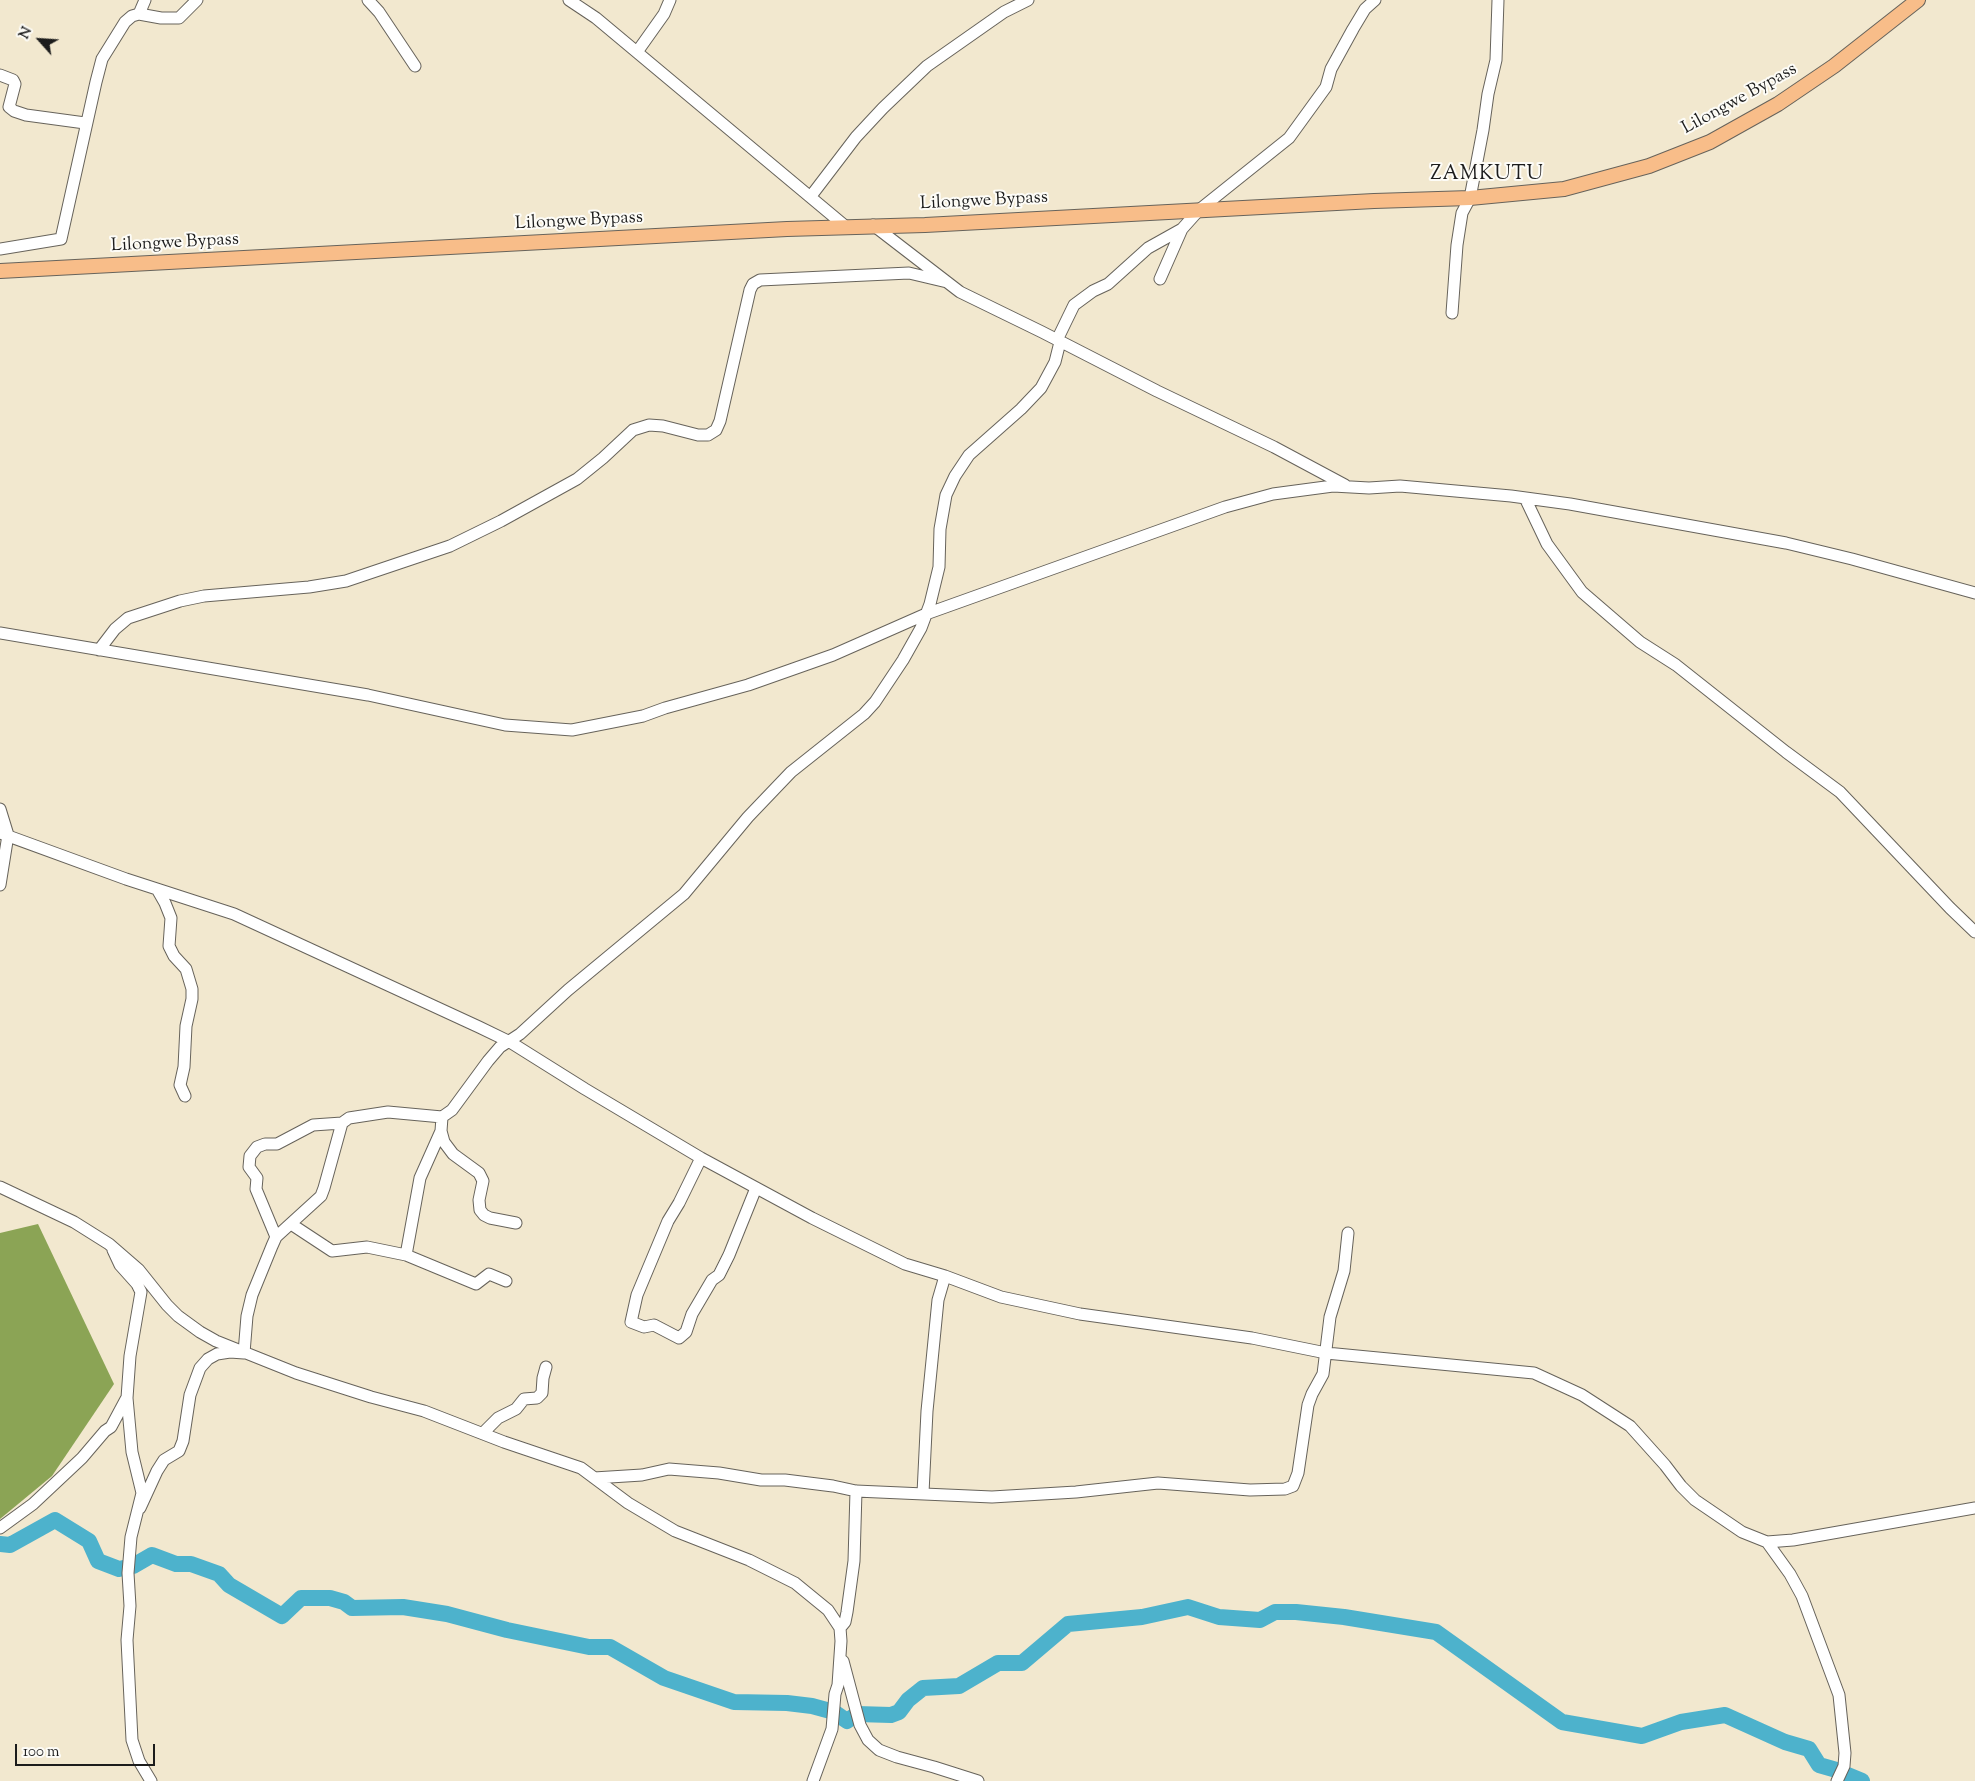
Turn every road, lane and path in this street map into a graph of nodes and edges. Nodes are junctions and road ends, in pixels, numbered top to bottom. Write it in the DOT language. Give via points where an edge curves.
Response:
graph roads {
  1 [pos="145,0"];
  2 [pos="197,0"];
  3 [pos="368,0"];
  4 [pos="569,0"];
  5 [pos="670,0"];
  6 [pos="1028,0"];
  7 [pos="1374,0"];
  8 [pos="1498,0"];
  9 [pos="1918,0"];
  10 [pos="582,4"];
  11 [pos="140,14"];
  12 [pos="637,52"];
  13 [pos="415,66"];
  14 [pos="0,75"];
  15 [pos="85,123"];
  16 [pos="811,196"];
  17 [pos="1470,198"];
  18 [pos="1199,210"];
  19 [pos="873,225"];
  20 [pos="845,226"];
  21 [pos="1182,229"];
  22 [pos="0,249"];
  23 [pos="0,271"];
  24 [pos="1160,279"];
  25 [pos="947,282"];
  26 [pos="1452,313"];
  27 [pos="1059,341"];
  28 [pos="1346,486"];
  29 [pos="1525,498"];
  30 [pos="1975,593"];
  31 [pos="926,614"];
  32 [pos="0,633"];
  33 [pos="99,650"];
  34 [pos="0,809"];
  35 [pos="4,834"];
  36 [pos="0,886"];
  37 [pos="157,889"];
  38 [pos="1975,932"];
  39 [pos="510,1042"];
  40 [pos="185,1096"];
  41 [pos="442,1117"];
  42 [pos="342,1123"];
  43 [pos="441,1131"];
  44 [pos="701,1158"];
  45 [pos="0,1187"];
  46 [pos="756,1188"];
  47 [pos="516,1223"];
  48 [pos="291,1224"];
  49 [pos="1348,1233"];
  50 [pos="276,1237"];
  51 [pos="109,1244"];
  52 [pos="406,1255"];
  53 [pos="945,1276"];
  54 [pos="506,1281"];
  55 [pos="244,1353"];
  56 [pos="1326,1353"];
  57 [pos="546,1367"];
  58 [pos="127,1398"];
  59 [pos="111,1427"];
  60 [pos="483,1433"];
  61 [pos="130,1437"];
  62 [pos="594,1478"];
  63 [pos="856,1491"];
  64 [pos="923,1493"];
  65 [pos="140,1508"];
  66 [pos="1975,1508"];
  67 [pos="0,1528"];
  68 [pos="1767,1542"];
  69 [pos="840,1628"];
  70 [pos="841,1654"];
  71 [pos="151,1779"];
  72 [pos="813,1781"];
  73 [pos="978,1781"];
  74 [pos="1837,1781"];
  1 -- 11 [label="street"];
  2 -- 11 [label="street" via="179,18"];
  3 -- 13 [label="street"];
  4 -- 10 [label="street"];
  5 -- 12 [label="street"];
  6 -- 16 [label="street" via="1004,12 927,66 856,137"];
  7 -- 18 [label="street" via="1353,29 1331,69 1326,87 1289,138"];
  8 -- 17 [label="street" via="1496,60"];
  9 -- 17 [label="main road, Lilongwe Bypass" via="1786,99 1710,142 1650,166 1588,183 1539,192"];
  10 -- 12 [label="street"];
  11 -- 15 [label="street" via="125,22 102,59"];
  12 -- 16 [label="street"];
  14 -- 15 [label="street" via="15,84 9,107 14,111"];
  15 -- 22 [label="street" via="61,239"];
  16 -- 20 [label="street"];
  17 -- 18 [label="main road, Lilongwe Bypass"];
  17 -- 26 [label="street" via="1462,214 1457,245"];
  18 -- 19 [label="main road, Lilongwe Bypass"];
  18 -- 21 [label="street"];
  19 -- 20 [label="main road, Lilongwe Bypass"];
  19 -- 25 [label="street"];
  20 -- 23 [label="main road, Lilongwe Bypass"];
  21 -- 24 [label="street"];
  21 -- 27 [label="street" via="1148,248 1108,284 1074,305"];
  25 -- 27 [label="street" via="960,292"];
  25 -- 33 [label="street" via="909,273 760,280 750,290 720,421 716,430 708,435 649,425 633,430 577,479 450,546 346,581 204,596 173,603 121,622"];
  27 -- 28 [label="street"];
  27 -- 31 [label="street" via="1055,362 1041,388 969,455 949,486 940,529 939,567"];
  28 -- 29 [label="street" via="1400,486"];
  28 -- 31 [label="street" via="1250,499"];
  29 -- 30 [label="street" via="1786,543"];
  29 -- 38 [label="street" via="1547,544 1582,592 1629,633 1676,665 1840,792"];
  31 -- 33 [label="street" via="833,655 748,685 643,716 572,730 505,725 368,695"];
  31 -- 39 [label="street" via="894,673 864,714 790,772 684,894"];
  32 -- 33 [label="street"];
  34 -- 35 [label="street"];
  35 -- 36 [label="street"];
  35 -- 37 [label="street"];
  37 -- 39 [label="street" via="234,914"];
  37 -- 40 [label="street" via="171,918 168,946 186,969 192,989 180,1085"];
  39 -- 41 [label="street" via="500,1047 452,1110"];
  39 -- 44 [label="street"];
  41 -- 42 [label="street" via="388,1112 349,1118"];
  41 -- 43 [label="street"];
  42 -- 48 [label="street" via="321,1196"];
  42 -- 50 [label="street" via="313,1125 277,1144 257,1147 250,1156 250,1167 257,1178 256,1189"];
  43 -- 47 [label="street" via="453,1154 479,1173 483,1181 480,1210 484,1215"];
  43 -- 52 [label="street" via="420,1178"];
  44 -- 46 [label="street"];
  44 -- 46 [label="street" via="668,1221 637,1295 631,1322 644,1327 654,1326 679,1338 686,1332 697,1306 729,1255"];
  45 -- 51 [label="street" via="74,1222"];
  46 -- 53 [label="street" via="886,1256"];
  48 -- 50 [label="street"];
  48 -- 52 [label="street" via="332,1251 367,1247"];
  49 -- 56 [label="street" via="1344,1271 1330,1317"];
  50 -- 55 [label="street" via="252,1295"];
  51 -- 55 [label="street" via="139,1270 178,1316 200,1332"];
  51 -- 58 [label="street" via="140,1292"];
  52 -- 54 [label="street" via="476,1284 488,1274"];
  53 -- 56 [label="street" via="1001,1297 1062,1311 1252,1338"];
  53 -- 64 [label="street" via="938,1300"];
  55 -- 60 [label="street" via="296,1374 424,1411"];
  55 -- 65 [label="street" via="217,1354 200,1368 190,1395 179,1451 164,1460"];
  56 -- 64 [label="street" via="1323,1374 1308,1405 1298,1473 1293,1486 1272,1491 1158,1483 992,1497"];
  56 -- 68 [label="street" via="1534,1373 1555,1381 1630,1426 1695,1500 1742,1532"];
  57 -- 60 [label="street" via="542,1393 537,1398 524,1399 516,1409 498,1418"];
  58 -- 59 [label="street"];
  58 -- 61 [label="street"];
  59 -- 61 [label="street"];
  59 -- 67 [label="street" via="57,1483"];
  60 -- 62 [label="street" via="581,1468"];
  61 -- 65 [label="street" via="142,1493"];
  62 -- 63 [label="street" via="642,1475 669,1469 785,1480"];
  62 -- 69 [label="street" via="628,1503 676,1531 749,1560 795,1583 828,1610"];
  63 -- 64 [label="street"];
  63 -- 69 [label="street" via="854,1561 845,1622"];
  65 -- 71 [label="street" via="131,1537 128,1574 130,1730 134,1749"];
  66 -- 68 [label="street"];
  68 -- 74 [label="street" via="1802,1596 1838,1696 1845,1754"];
  69 -- 70 [label="street"];
  70 -- 72 [label="street" via="832,1729"];
  70 -- 73 [label="street" via="860,1725 868,1740 879,1750 897,1757"];
}
